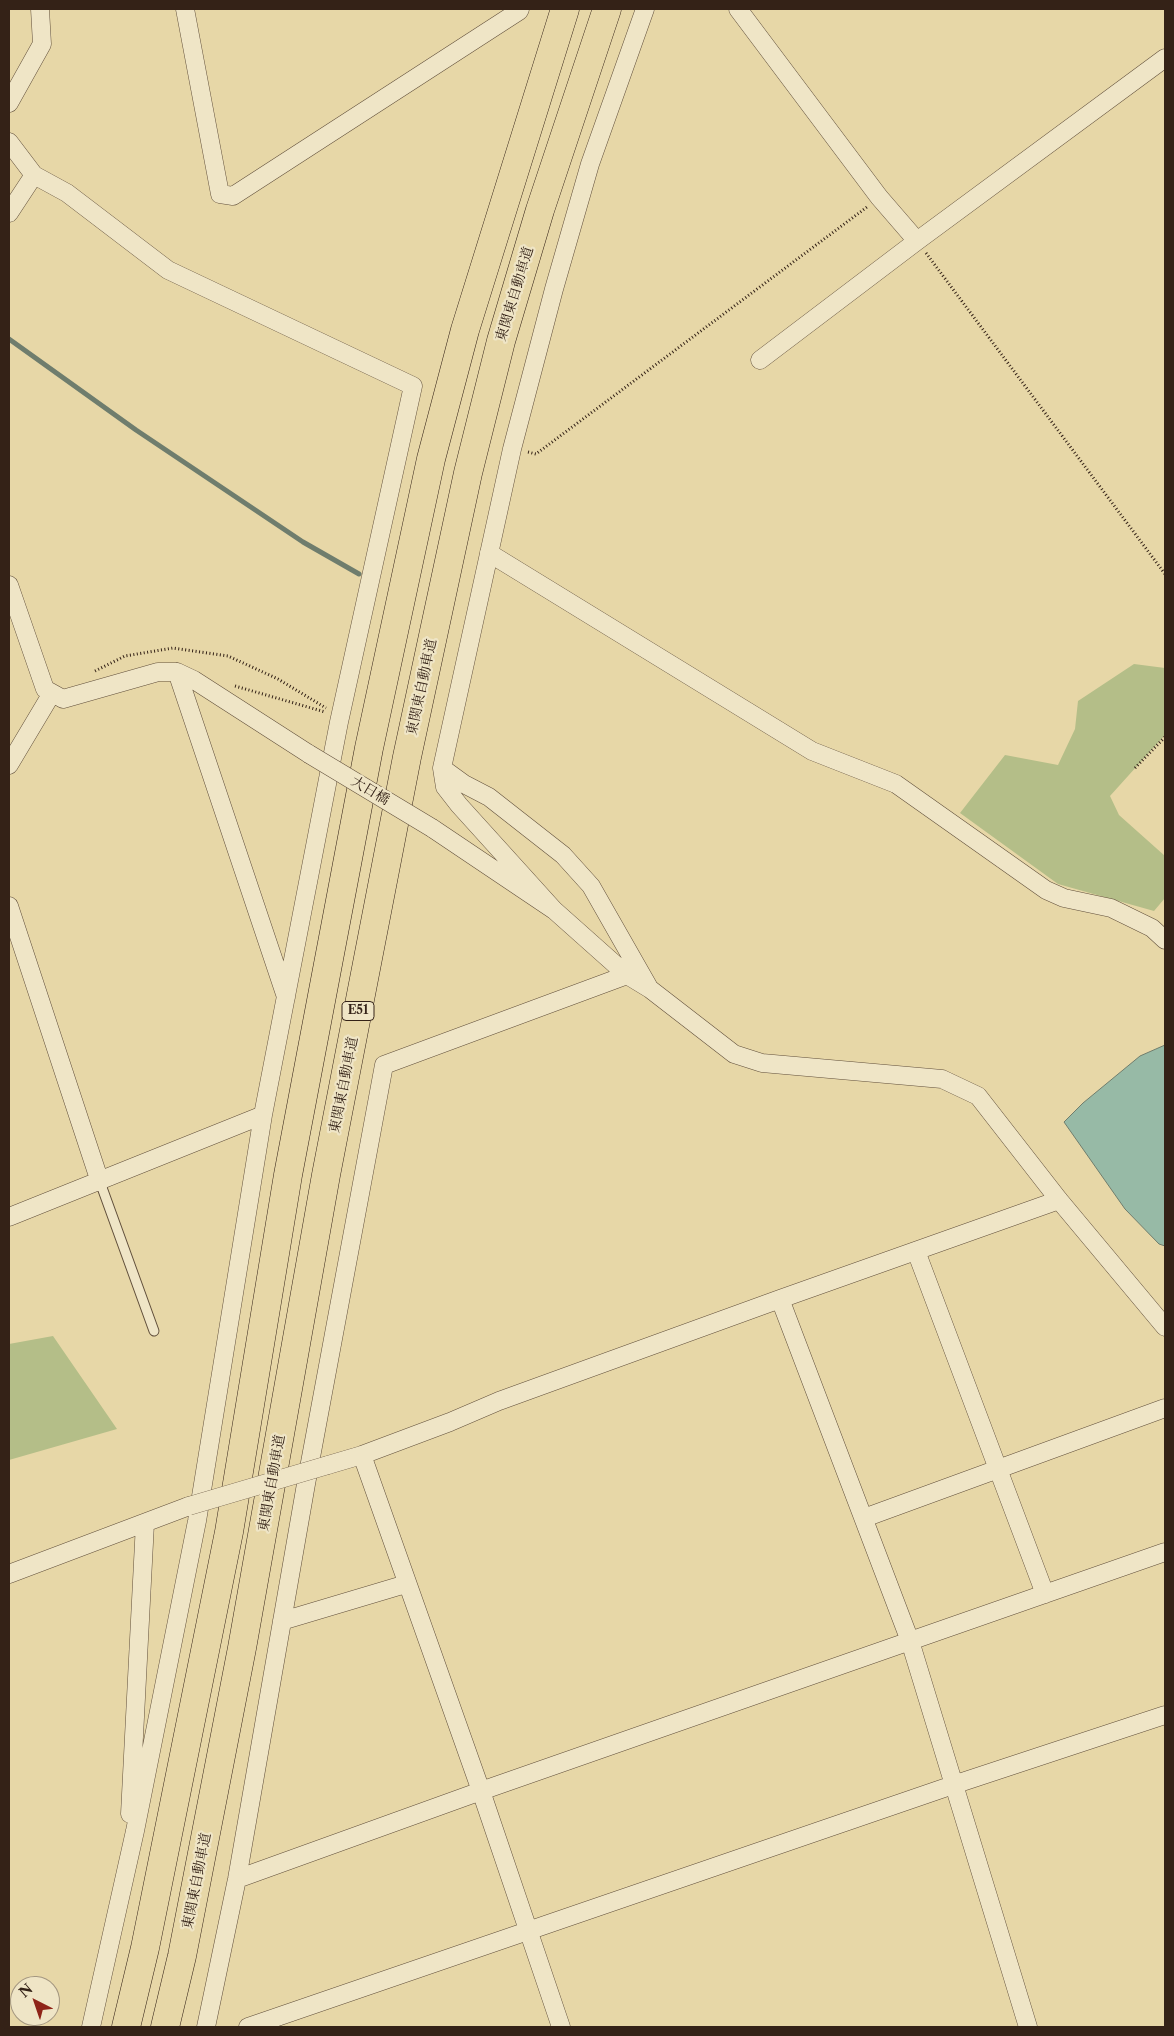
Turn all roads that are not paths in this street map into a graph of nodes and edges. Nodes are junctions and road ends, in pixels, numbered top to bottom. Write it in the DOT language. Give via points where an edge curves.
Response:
graph roads {
  1 [pos="40,9"];
  2 [pos="185,9"];
  3 [pos="520,9"];
  4 [pos="565,9"];
  5 [pos="607,9"];
  6 [pos="645,9"];
  7 [pos="738,9"];
  8 [pos="1165,58"];
  9 [pos="9,103"];
  10 [pos="9,142"];
  11 [pos="34,174"];
  12 [pos="9,213"];
  13 [pos="916,241"];
  14 [pos="760,360"];
  15 [pos="489,553"];
  16 [pos="9,585"];
  17 [pos="177,672"];
  18 [pos="52,693"];
  19 [pos="9,764"];
  20 [pos="442,768"];
  21 [pos="9,906"];
  22 [pos="554,910"];
  23 [pos="1165,940"];
  24 [pos="627,975"];
  25 [pos="650,989"];
  26 [pos="286,998"];
  27 [pos="263,1114"];
  28 [pos="100,1182"];
  29 [pos="1059,1200"];
  30 [pos="9,1217"];
  31 [pos="916,1252"];
  32 [pos="780,1299"];
  33 [pos="1165,1327"];
  34 [pos="154,1331"];
  35 [pos="1165,1408"];
  36 [pos="362,1455"];
  37 [pos="997,1469"];
  38 [pos="864,1518"];
  39 [pos="145,1523"];
  40 [pos="1165,1552"];
  41 [pos="9,1574"];
  42 [pos="406,1584"];
  43 [pos="1045,1594"];
  44 [pos="282,1622"];
  45 [pos="910,1641"];
  46 [pos="1165,1715"];
  47 [pos="953,1785"];
  48 [pos="481,1791"];
  49 [pos="135,1831"];
  50 [pos="237,1879"];
  51 [pos="529,1931"];
  52 [pos="91,2027"];
  53 [pos="126,2027"];
  54 [pos="165,2027"];
  55 [pos="206,2027"];
  56 [pos="248,2027"];
  57 [pos="561,2027"];
  58 [pos="1028,2027"];
  1 -- 9 [label="street" via="42,44"];
  2 -- 3 [label="street" via="220,194 233,196"];
  4 -- 53 [label="highway, E51" via="465,330 431,459 369,748 301,1107 229,1532 145,1948"];
  5 -- 54 [label="highway, 東関東自動車道 / E51" via="506,323 468,473 407,757 326,1175 242,1648 182,1956"];
  6 -- 15 [label="street" via="590,164 554,289 512,449"];
  7 -- 13 [label="street" via="879,197"];
  8 -- 13 [label="street"];
  10 -- 11 [label="street"];
  11 -- 12 [label="street"];
  11 -- 26 [label="street" via="67,193 168,270 413,386 340,717"];
  13 -- 14 [label="street"];
  15 -- 20 [label="street"];
  15 -- 23 [label="street" via="812,751 896,784 1046,890 1064,898 1111,908 1152,928"];
  16 -- 18 [label="street" via="44,689"];
  17 -- 18 [label="street" via="158,672 63,699"];
  17 -- 22 [label="street, 大日橋, bridge" via="432,828"];
  17 -- 26 [label="street"];
  18 -- 19 [label="street"];
  20 -- 22 [label="street" via="445,787 454,799"];
  20 -- 25 [label="street" via="489,797 563,855 591,886"];
  21 -- 28 [label="street"];
  22 -- 24 [label="street"];
  24 -- 25 [label="street"];
  24 -- 44 [label="street" via="384,1065"];
  25 -- 29 [label="street" via="734,1054 743,1057 762,1063 942,1079 978,1096"];
  26 -- 27 [label="street"];
  27 -- 28 [label="street"];
  27 -- 49 [label="street" via="197,1521"];
  28 -- 30 [label="street"];
  28 -- 34 [label="lane"];
  29 -- 31 [label="street"];
  29 -- 33 [label="street"];
  31 -- 32 [label="street"];
  31 -- 37 [label="street"];
  32 -- 36 [label="street" via="499,1401"];
  32 -- 38 [label="street"];
  35 -- 37 [label="street"];
  36 -- 39 [label="street, bridge" via="189,1506"];
  36 -- 42 [label="street"];
  37 -- 38 [label="street"];
  37 -- 43 [label="street"];
  38 -- 45 [label="street"];
  39 -- 41 [label="street"];
  39 -- 49 [label="street" via="129,1811"];
  40 -- 43 [label="street"];
  42 -- 44 [label="street"];
  42 -- 48 [label="street"];
  43 -- 45 [label="street"];
  44 -- 50 [label="street"];
  45 -- 47 [label="street"];
  45 -- 48 [label="street"];
  46 -- 47 [label="street"];
  47 -- 51 [label="street"];
  47 -- 58 [label="street"];
  48 -- 50 [label="street"];
  48 -- 51 [label="street"];
  49 -- 52 [label="street"];
  50 -- 55 [label="street"];
  51 -- 56 [label="street"];
  51 -- 57 [label="street"];
}
